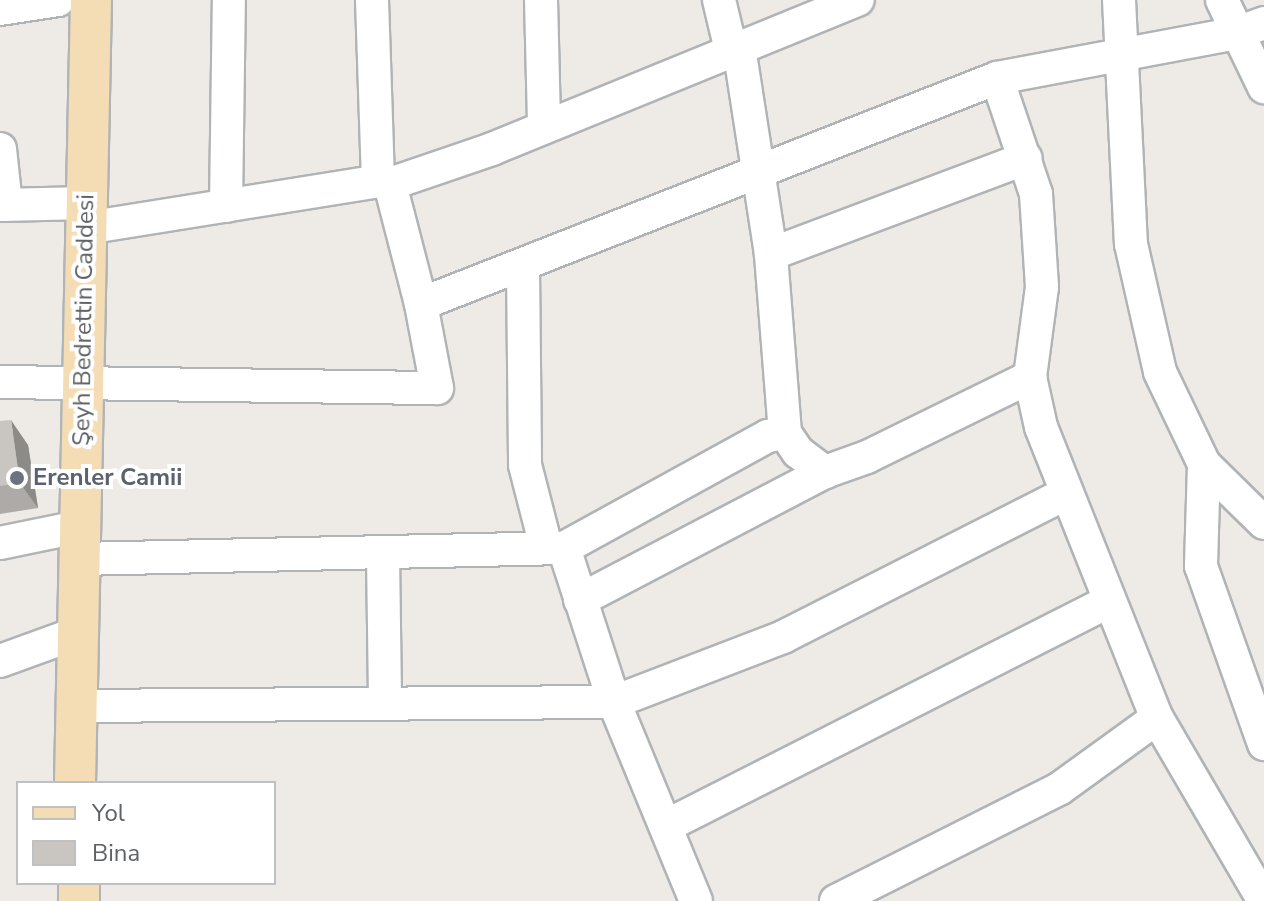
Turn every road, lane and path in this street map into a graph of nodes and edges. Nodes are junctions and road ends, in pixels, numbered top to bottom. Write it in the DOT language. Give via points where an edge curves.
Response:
graph roads {
  1 [pos="58,0"];
  2 [pos="91,0"];
  3 [pos="229,0"];
  4 [pos="372,0"];
  5 [pos="541,0"];
  6 [pos="719,0"];
  7 [pos="858,0"];
  8 [pos="1119,0"];
  9 [pos="1222,0"];
  10 [pos="0,9"];
  11 [pos="1251,28"];
  12 [pos="735,48"];
  13 [pos="1125,52"];
  14 [pos="997,78"];
  15 [pos="1264,87"];
  16 [pos="544,127"];
  17 [pos="0,149"];
  18 [pos="1026,158"];
  19 [pos="760,174"];
  20 [pos="384,182"];
  21 [pos="3,205"];
  22 [pos="226,206"];
  23 [pos="86,216"];
  24 [pos="771,254"];
  25 [pos="523,267"];
  26 [pos="421,304"];
  27 [pos="1030,377"];
  28 [pos="82,381"];
  29 [pos="0,382"];
  30 [pos="785,433"];
  31 [pos="1204,464"];
  32 [pos="825,472"];
  33 [pos="1065,494"];
  34 [pos="1264,523"];
  35 [pos="0,543"];
  36 [pos="78,543"];
  37 [pos="555,548"];
  38 [pos="383,555"];
  39 [pos="580,600"];
  40 [pos="1108,602"];
  41 [pos="77,633"];
  42 [pos="0,661"];
  43 [pos="385,701"];
  44 [pos="614,702"];
  45 [pos="76,706"];
  46 [pos="1157,718"];
  47 [pos="1264,744"];
  48 [pos="75,781"];
  49 [pos="668,825"];
  50 [pos="696,901"];
  51 [pos="836,901"];
  52 [pos="1264,901"];
  1 -- 10 [label="street"];
  2 -- 23 [label="main road, Şeyh Bedrettin Caddesi"];
  3 -- 22 [label="street"];
  4 -- 20 [label="street"];
  5 -- 16 [label="street"];
  6 -- 12 [label="street"];
  7 -- 12 [label="street"];
  8 -- 13 [label="street"];
  9 -- 11 [label="street"];
  11 -- 13 [label="street"];
  11 -- 15 [label="street"];
  12 -- 16 [label="street"];
  12 -- 19 [label="street"];
  13 -- 14 [label="street"];
  13 -- 31 [label="street" via="1131,244 1160,372"];
  14 -- 18 [label="street"];
  14 -- 19 [label="street"];
  16 -- 20 [label="street"];
  17 -- 21 [label="street"];
  18 -- 24 [label="street"];
  18 -- 27 [label="street" via="1043,255"];
  19 -- 24 [label="street"];
  19 -- 25 [label="street"];
  20 -- 22 [label="street"];
  20 -- 26 [label="street"];
  21 -- 23 [label="street"];
  22 -- 23 [label="street"];
  23 -- 28 [label="main road, Şeyh Bedrettin Caddesi"];
  24 -- 30 [label="street"];
  25 -- 26 [label="street"];
  25 -- 37 [label="street" via="525,465"];
  26 -- 28 [label="street" via="437,388"];
  27 -- 32 [label="street" via="867,457"];
  27 -- 33 [label="street"];
  28 -- 29 [label="street"];
  28 -- 36 [label="main road, Şeyh Bedrettin Caddesi"];
  30 -- 32 [label="street" via="798,452"];
  30 -- 37 [label="street" via="768,436"];
  31 -- 34 [label="street"];
  31 -- 47 [label="street" via="1201,566"];
  32 -- 39 [label="street"];
  33 -- 40 [label="street"];
  33 -- 44 [label="street" via="783,637"];
  35 -- 36 [label="street"];
  36 -- 38 [label="street"];
  36 -- 41 [label="main road, Şeyh Bedrettin Caddesi"];
  37 -- 38 [label="street"];
  37 -- 39 [label="street"];
  38 -- 43 [label="street"];
  39 -- 44 [label="street"];
  40 -- 46 [label="street"];
  40 -- 49 [label="street"];
  41 -- 42 [label="street"];
  41 -- 45 [label="main road, Şeyh Bedrettin Caddesi"];
  43 -- 44 [label="street"];
  43 -- 45 [label="street"];
  44 -- 49 [label="street"];
  45 -- 48 [label="main road, Şeyh Bedrettin Caddesi"];
  46 -- 51 [label="street" via="1059,789"];
  46 -- 52 [label="street"];
  49 -- 50 [label="street"];
}
